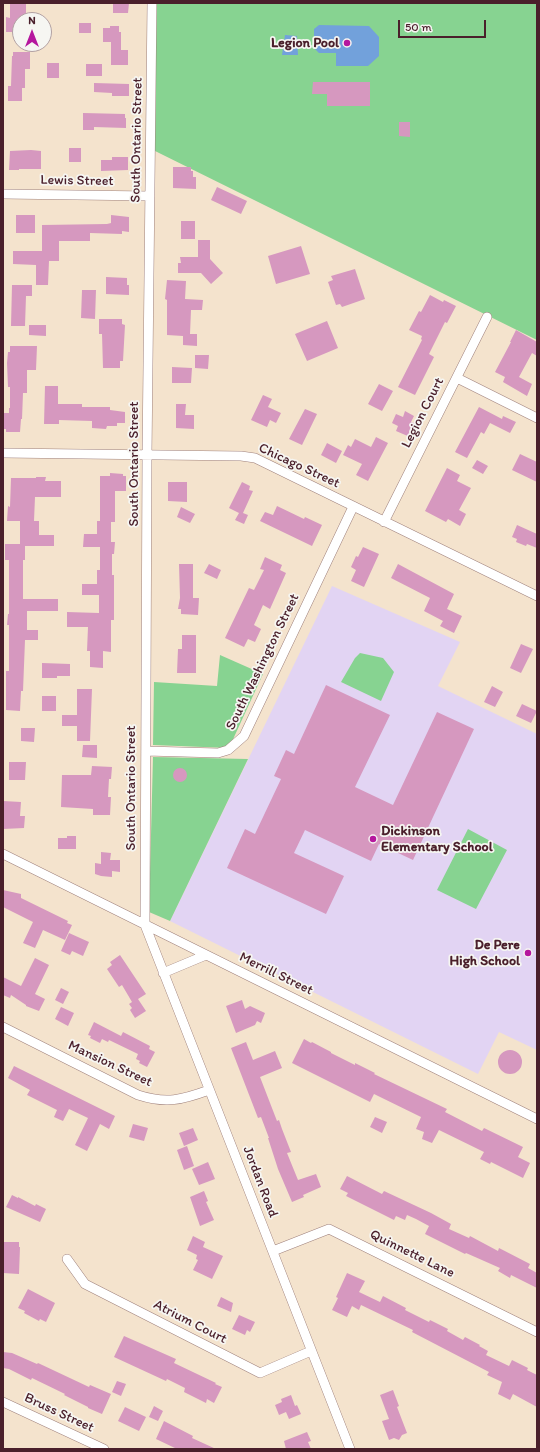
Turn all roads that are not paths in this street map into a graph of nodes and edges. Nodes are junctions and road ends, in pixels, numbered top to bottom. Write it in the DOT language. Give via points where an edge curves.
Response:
graph roads {
  1 [pos="152,3"];
  2 [pos="3,194"];
  3 [pos="150,196"];
  4 [pos="486,317"];
  5 [pos="457,378"];
  6 [pos="537,418"];
  7 [pos="3,453"];
  8 [pos="147,455"];
  9 [pos="353,507"];
  10 [pos="384,522"];
  11 [pos="537,596"];
  12 [pos="146,751"];
  13 [pos="3,854"];
  14 [pos="145,925"];
  15 [pos="206,956"];
  16 [pos="163,973"];
  17 [pos="3,1027"];
  18 [pos="209,1090"];
  19 [pos="537,1119"];
  20 [pos="273,1251"];
  21 [pos="67,1259"];
  22 [pos="537,1332"];
  23 [pos="311,1350"];
  24 [pos="3,1402"];
  25 [pos="104,1449"];
  26 [pos="350,1449"];
  1 -- 3 [label="street, South Ontario Street"];
  2 -- 3 [label="street, Lewis Street"];
  3 -- 8 [label="street, South Ontario Street"];
  4 -- 5 [label="street, Legion Court"];
  5 -- 6 [label="street"];
  5 -- 10 [label="street, Legion Court"];
  7 -- 8 [label="street, Chicago Street"];
  8 -- 9 [label="street, Chicago Street" via="255,458"];
  8 -- 12 [label="street, South Ontario Street"];
  9 -- 10 [label="street, Chicago Street"];
  9 -- 12 [label="street, South Washington Street" via="244,736 228,750 218,753"];
  10 -- 11 [label="street, Chicago Street"];
  12 -- 14 [label="street, South Ontario Street"];
  13 -- 14 [label="street, Merrill Street"];
  14 -- 15 [label="street, Merrill Street"];
  14 -- 16 [label="street, Jordan Road"];
  15 -- 16 [label="street"];
  15 -- 19 [label="street, Merrill Street"];
  16 -- 18 [label="street, Jordan Road"];
  17 -- 18 [label="street, Mansion Street" via="138,1095 152,1099 176,1100"];
  18 -- 20 [label="street, Jordan Road"];
  20 -- 22 [label="street, Quinnette Lane" via="329,1229"];
  20 -- 23 [label="street, Jordan Road"];
  21 -- 23 [label="street, Atrium Court" via="85,1284 260,1373"];
  23 -- 26 [label="street, Jordan Road"];
  24 -- 25 [label="street, Bruss Street"];
}
